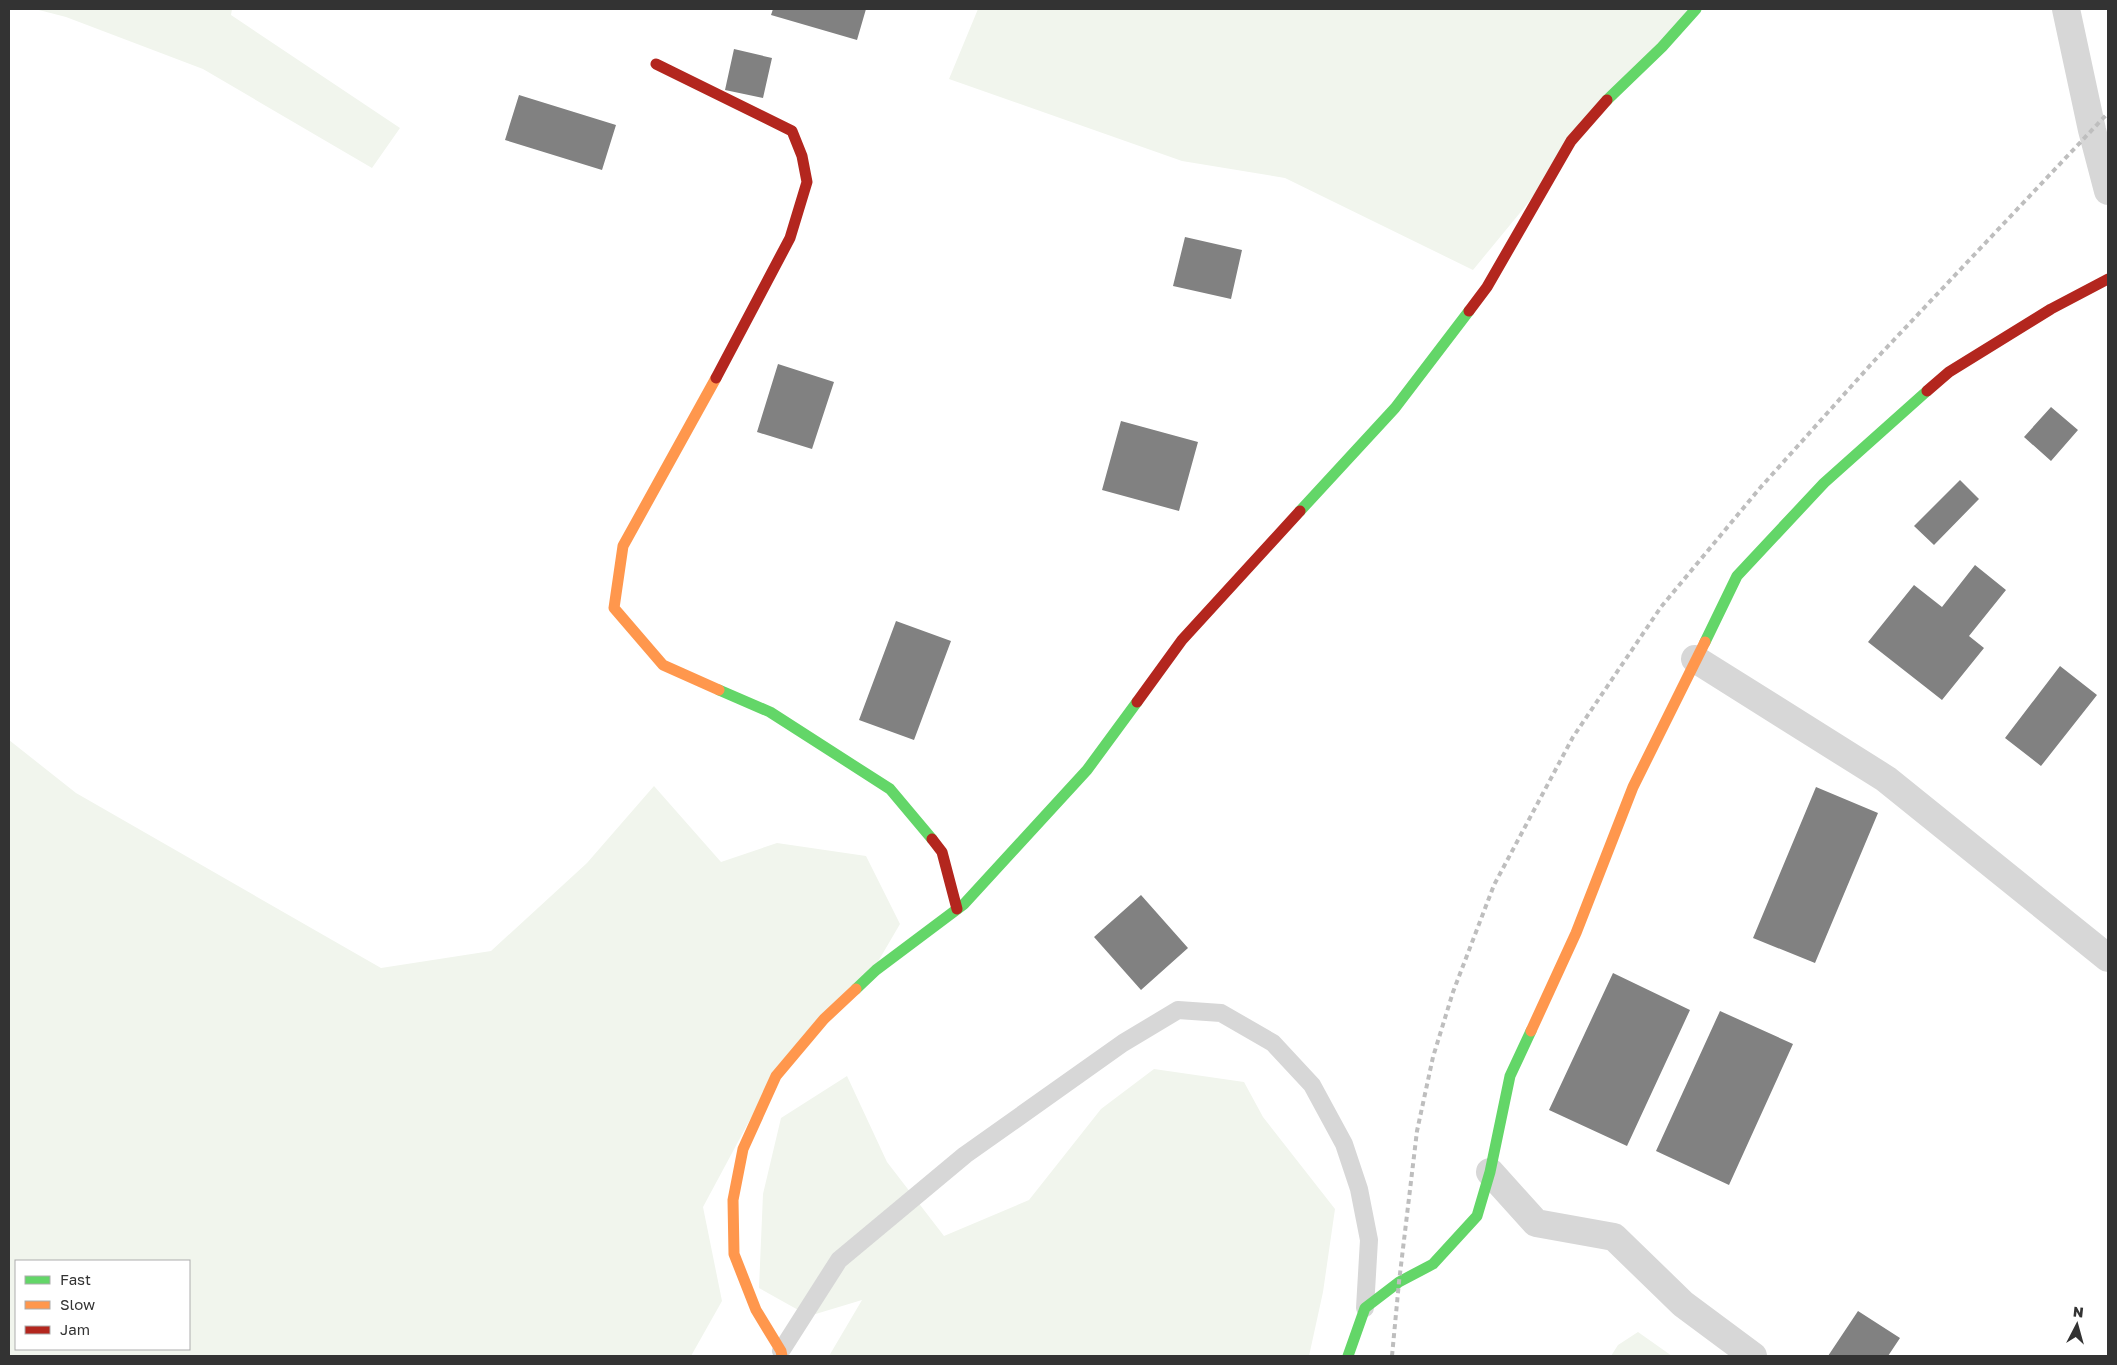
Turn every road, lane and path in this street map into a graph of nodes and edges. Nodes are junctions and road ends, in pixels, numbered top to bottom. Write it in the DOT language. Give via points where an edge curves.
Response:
graph roads {
  1 [pos="1696,9"];
  2 [pos="2066,9"];
  3 [pos="656,64"];
  4 [pos="2108,191"];
  5 [pos="2108,279"];
  6 [pos="1695,659"];
  7 [pos="957,909"];
  8 [pos="2108,958"];
  9 [pos="1490,1172"];
  10 [pos="1364,1308"];
  11 [pos="781,1354"];
  12 [pos="1348,1356"];
  13 [pos="1753,1356"];
  1 -- 7 [label="street" via="1662,47 1608,98 1571,141 1487,287 1395,408 1182,640 1087,770"];
  2 -- 4 [label="street"];
  3 -- 7 [label="street" via="792,131 802,156 807,182 790,238 623,546 614,608 663,664 770,712 890,789 942,852"];
  5 -- 6 [label="street" via="2051,308 1949,372 1824,483 1737,576"];
  6 -- 8 [label="street" via="1886,779"];
  6 -- 9 [label="street" via="1633,787 1576,933 1510,1076"];
  7 -- 11 [label="street" via="876,970 824,1020 776,1076 742,1148 733,1200 734,1254 756,1310"];
  9 -- 10 [label="street" via="1477,1216 1432,1264 1398,1282"];
  9 -- 13 [label="street" via="1536,1223 1614,1237 1682,1304"];
  10 -- 11 [label="lane" via="1369,1240 1359,1189 1344,1144 1312,1085 1273,1043 1221,1014 1178,1010 1123,1043 965,1155 839,1260"];
  10 -- 12 [label="street"];
}
